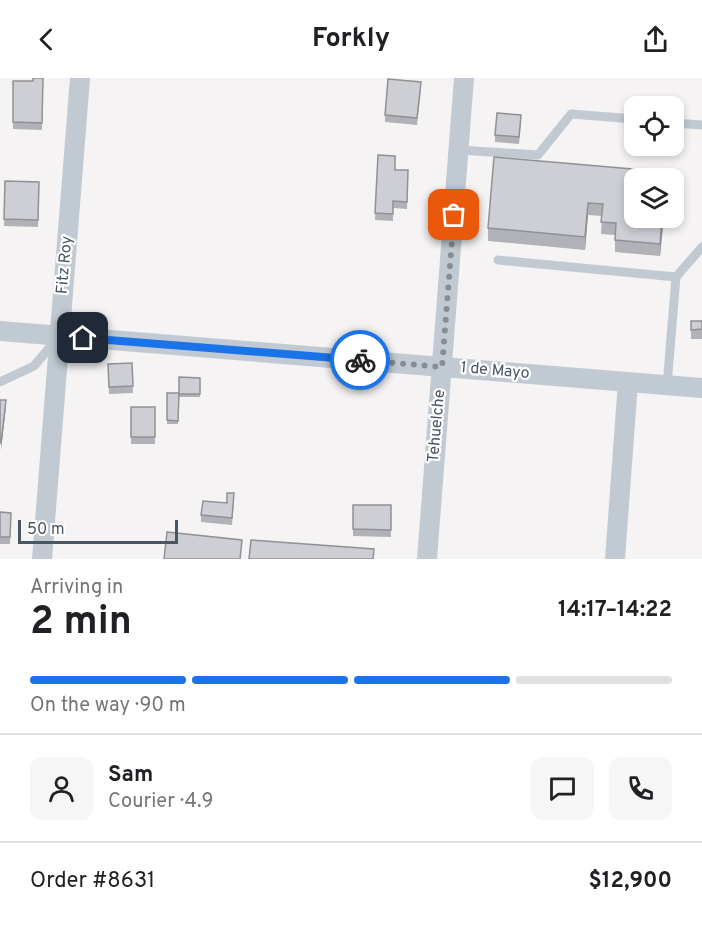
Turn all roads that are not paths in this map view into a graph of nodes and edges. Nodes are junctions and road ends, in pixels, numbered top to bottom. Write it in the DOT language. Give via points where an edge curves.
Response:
graph roads {
  1 [pos="80,78"];
  2 [pos="464,78"];
  3 [pos="624,118"];
  4 [pos="684,124"];
  5 [pos="702,125"];
  6 [pos="459,150"];
  7 [pos="702,247"];
  8 [pos="498,260"];
  9 [pos="676,277"];
  10 [pos="0,332"];
  11 [pos="59,336"];
  12 [pos="442,367"];
  13 [pos="628,381"];
  14 [pos="0,382"];
  15 [pos="667,385"];
  16 [pos="702,388"];
  17 [pos="42,559"];
  18 [pos="427,559"];
  19 [pos="615,559"];
  1 -- 11 [label="street, Fitz Roy"];
  2 -- 6 [label="street, Tehuelche"];
  3 -- 6 [label="lane" via="571,114 538,155"];
  4 -- 5 [label="lane"];
  6 -- 12 [label="street, Tehuelche"];
  7 -- 9 [label="lane"];
  8 -- 9 [label="lane"];
  9 -- 15 [label="lane"];
  10 -- 11 [label="street, 1 de Mayo"];
  11 -- 12 [label="street, 1 de Mayo"];
  11 -- 14 [label="lane" via="34,366"];
  11 -- 17 [label="street, Fitz Roy"];
  12 -- 13 [label="street, 1 de Mayo"];
  12 -- 18 [label="street, Tehuelche"];
  13 -- 15 [label="street, 1 de Mayo"];
  13 -- 19 [label="street"];
  15 -- 16 [label="street, 1 de Mayo"];
}
